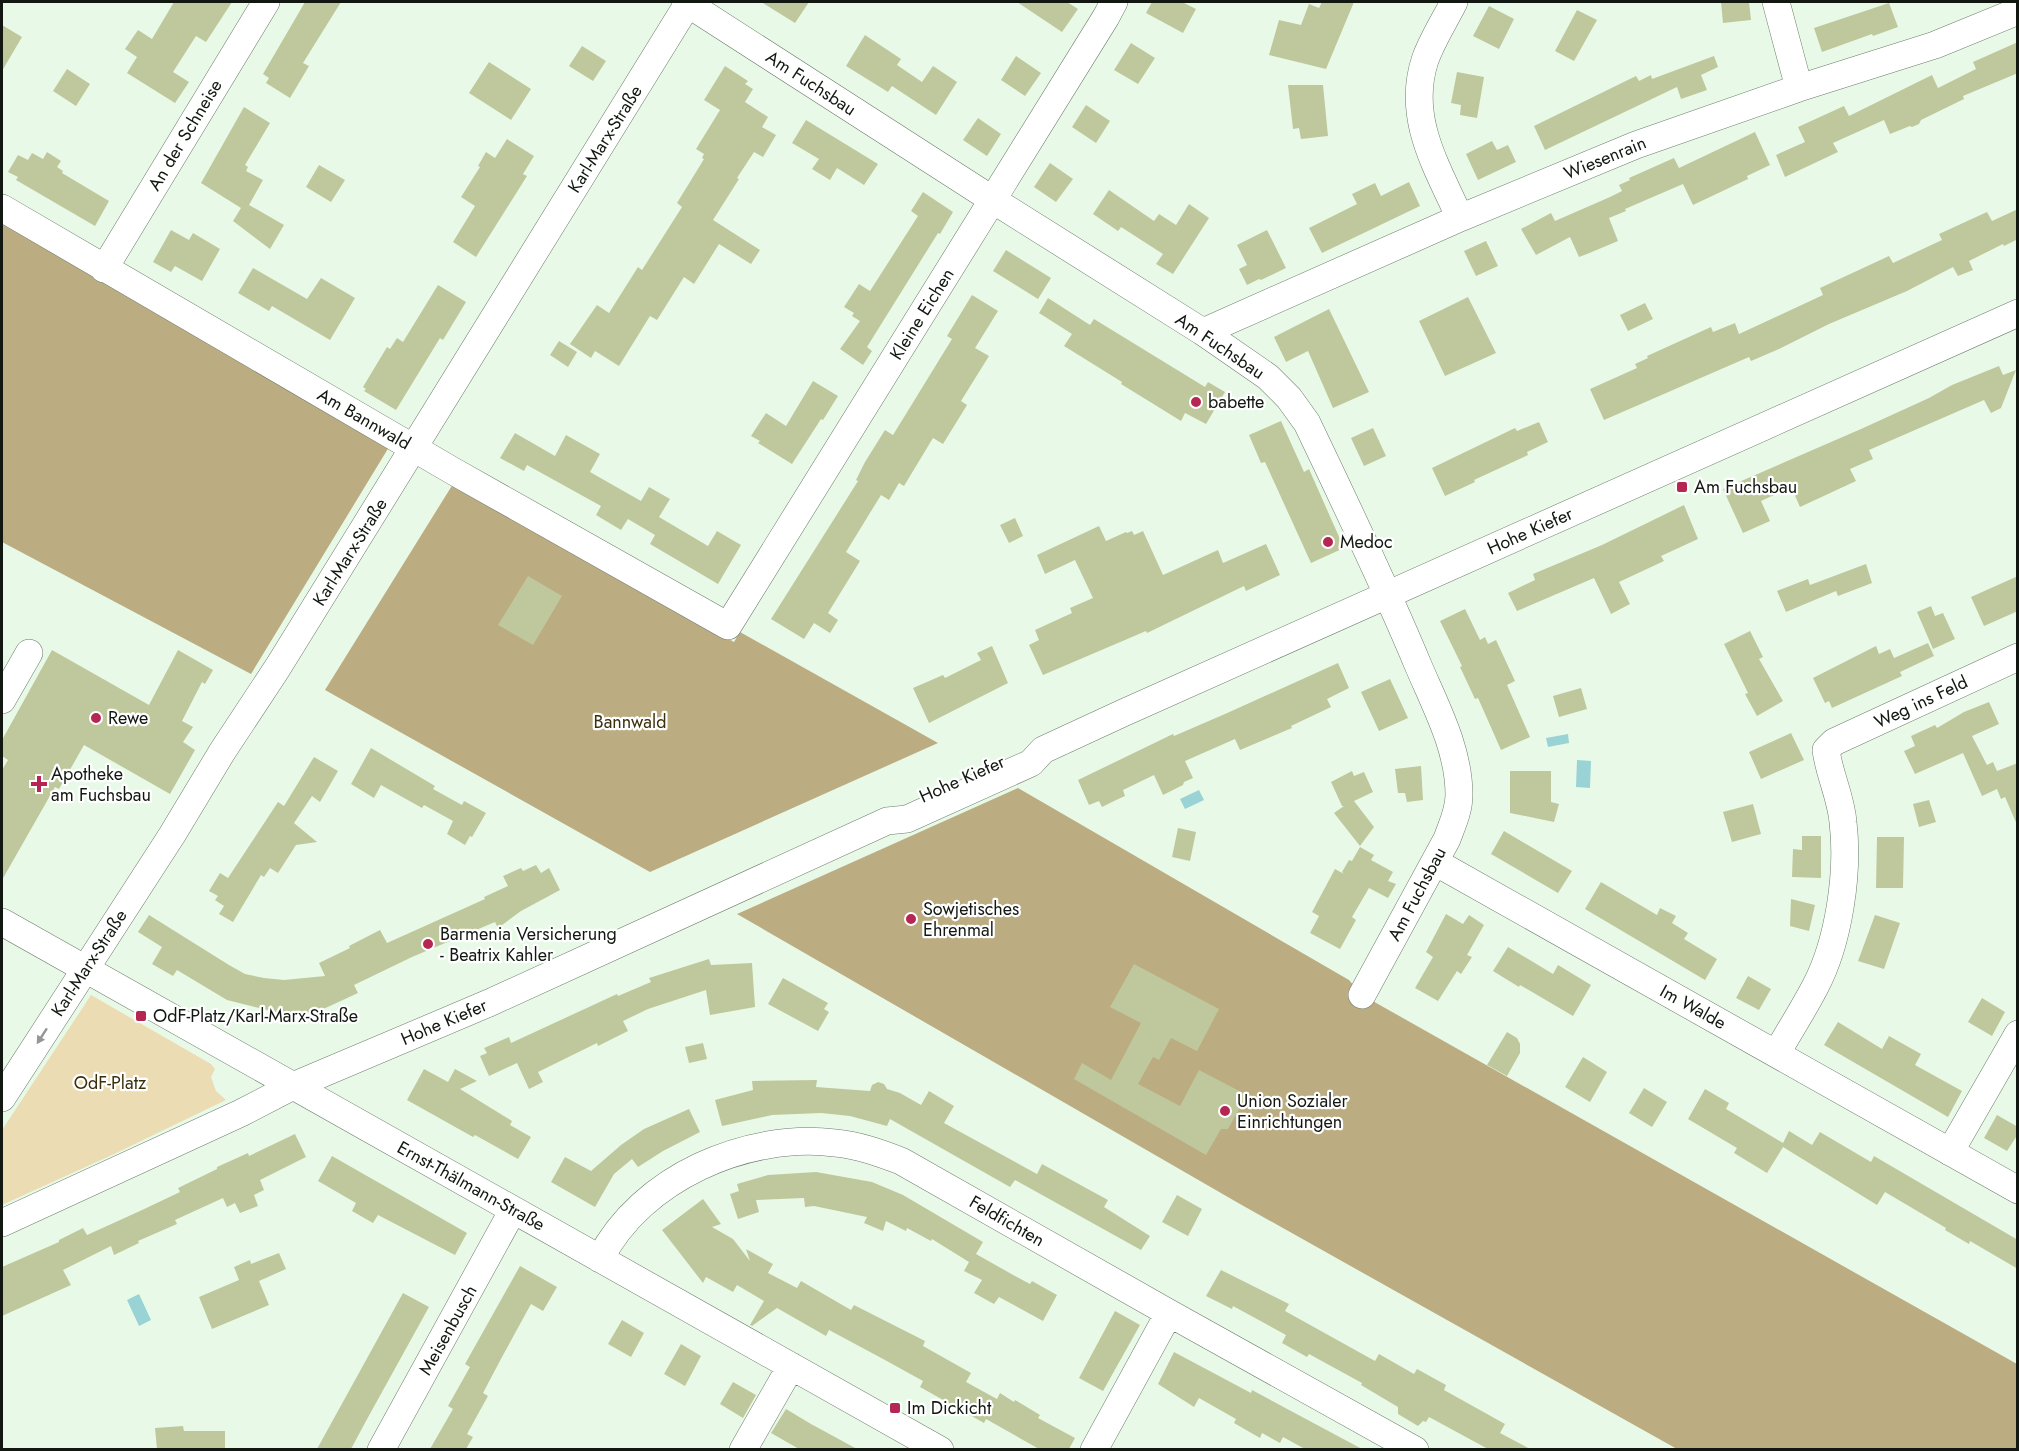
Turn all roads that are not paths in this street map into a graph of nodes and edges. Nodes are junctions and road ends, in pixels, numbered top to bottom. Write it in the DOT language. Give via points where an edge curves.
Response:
graph roads {
  1 [pos="266,2"];
  2 [pos="687,2"];
  3 [pos="1114,2"];
  4 [pos="1454,2"];
  5 [pos="1776,2"];
  6 [pos="2018,11"];
  7 [pos="1799,88"];
  8 [pos="993,200"];
  9 [pos="2,208"];
  10 [pos="1460,218"];
  11 [pos="104,269"];
  12 [pos="2018,313"];
  13 [pos="1203,332"];
  14 [pos="415,448"];
  15 [pos="1388,594"];
  16 [pos="728,626"];
  17 [pos="29,653"];
  18 [pos="2018,657"];
  19 [pos="2,700"];
  20 [pos="1435,862"];
  21 [pos="2,922"];
  22 [pos="85,969"];
  23 [pos="1362,995"];
  24 [pos="2018,1034"];
  25 [pos="1776,1054"];
  26 [pos="293,1086"];
  27 [pos="2,1098"];
  28 [pos="1950,1152"];
  29 [pos="2018,1190"];
  30 [pos="513,1210"];
  31 [pos="2,1222"];
  32 [pos="600,1259"];
  33 [pos="1169,1313"];
  34 [pos="791,1366"];
  35 [pos="381,1449"];
  36 [pos="743,1449"];
  37 [pos="940,1449"];
  38 [pos="1094,1449"];
  39 [pos="1415,1449"];
  1 -- 11 [label="street, An der Schneise"];
  2 -- 8 [label="street, Am Fuchsbau"];
  2 -- 14 [label="street, Karl-Marx-Straße"];
  3 -- 8 [label="street, Kleine Eichen"];
  4 -- 10 [label="street" via="1425,60 1418,103 1425,140"];
  5 -- 7 [label="street"];
  6 -- 7 [label="street, Wiesenrain" via="1935,45"];
  7 -- 10 [label="street, Wiesenrain" via="1636,145"];
  8 -- 13 [label="street, Am Fuchsbau"];
  8 -- 16 [label="street, Kleine Eichen"];
  9 -- 11 [label="street, Am Bannwald"];
  10 -- 13 [label="street, Wiesenrain"];
  11 -- 14 [label="street, Am Bannwald"];
  12 -- 15 [label="street, Hohe Kiefer"];
  13 -- 15 [label="street, Am Fuchsbau" via="1268,377 1289,398 1306,423"];
  14 -- 16 [label="street, Am Bannwald"];
  14 -- 22 [label="street, Karl-Marx-Straße"];
  15 -- 20 [label="street, Am Fuchsbau" via="1451,744 1456,771 1456,816"];
  15 -- 26 [label="street, Hohe Kiefer" via="1044,750 1024,752 899,808 887,821 500,998"];
  17 -- 19 [label="street"];
  18 -- 25 [label="street, Weg ins Feld" via="1834,742 1827,750 1843,821 1842,901 1816,985"];
  20 -- 23 [label="street, Am Fuchsbau"];
  20 -- 25 [label="street, Im Walde"];
  21 -- 22 [label="street, Ernst-Thälmann-Straße"];
  22 -- 26 [label="street, Ernst-Thälmann-Straße"];
  22 -- 27 [label="street, Karl-Marx-Straße, one-way"];
  24 -- 28 [label="street"];
  25 -- 28 [label="street, Im Walde"];
  26 -- 30 [label="street, Ernst-Thälmann-Straße"];
  26 -- 31 [label="street, Hohe Kiefer"];
  28 -- 29 [label="street, Im Walde"];
  30 -- 32 [label="street, Ernst-Thälmann-Straße"];
  30 -- 35 [label="street, Meisenbusch"];
  32 -- 33 [label="street, Feldfichten" via="618,1230 646,1202 664,1186 707,1163 781,1143 835,1143 901,1161"];
  32 -- 34 [label="street, Ernst-Thälmann-Straße"];
  33 -- 38 [label="street"];
  33 -- 39 [label="street, Feldfichten"];
  34 -- 36 [label="street"];
  34 -- 37 [label="street, Ernst-Thälmann-Straße"];
}
